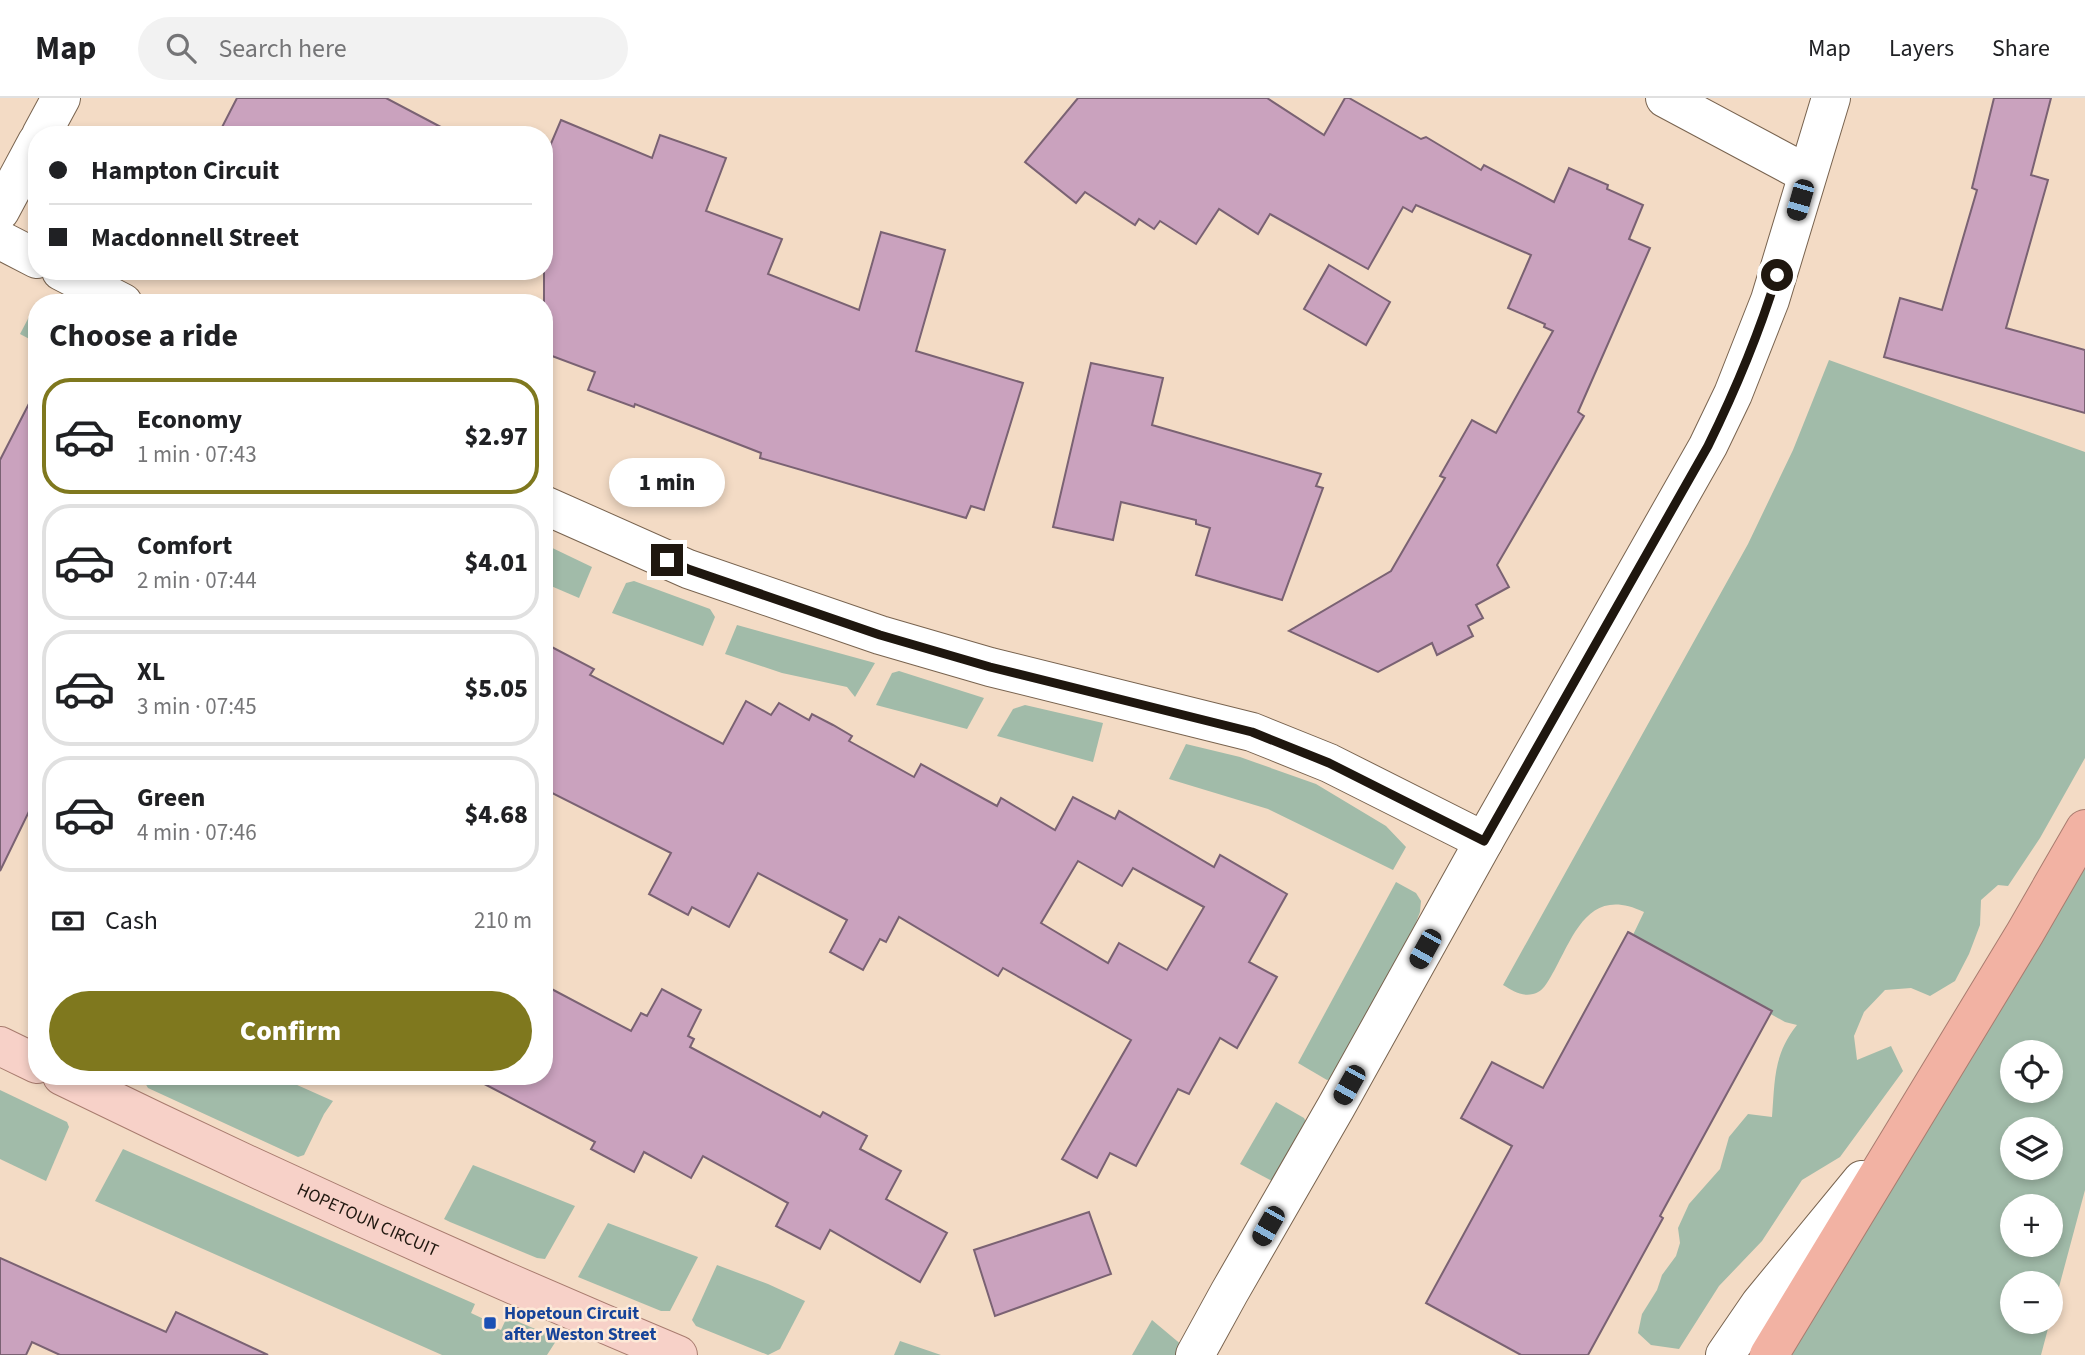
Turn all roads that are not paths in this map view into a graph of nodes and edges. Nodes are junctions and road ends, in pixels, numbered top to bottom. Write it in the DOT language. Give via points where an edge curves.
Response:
graph roads {
  1 [pos="61,98"];
  2 [pos="1665,98"];
  3 [pos="1831,98"];
  4 [pos="46,126"];
  5 [pos="28,159"];
  6 [pos="1807,174"];
  7 [pos="0,211"];
  8 [pos="0,240"];
  9 [pos="28,254"];
  10 [pos="78,280"];
  11 [pos="106,294"];
  12 [pos="553,509"];
  13 [pos="2085,829"];
  14 [pos="1484,841"];
  15 [pos="0,1046"];
  16 [pos="28,1060"];
  17 [pos="81,1085"];
  18 [pos="1908,1124"];
  19 [pos="678,1355"];
  20 [pos="1195,1355"];
  21 [pos="1726,1355"];
  22 [pos="1769,1355"];
  1 -- 4 [label="street"];
  2 -- 6 [label="street"];
  3 -- 6 [label="street"];
  5 -- 7 [label="street"];
  6 -- 14 [label="street" via="1770,300 1733,394"];
  8 -- 9 [label="street"];
  10 -- 11 [label="street"];
  12 -- 14 [label="street" via="688,569 880,635 1252,732 1329,763"];
  13 -- 18 [label="highway"];
  14 -- 20 [label="street"];
  15 -- 16 [label="main road"];
  17 -- 19 [label="main road, HOPETOUN CIRCUIT" via="467,1265"];
  18 -- 21 [label="street" via="1776,1283"];
  18 -- 22 [label="highway"];
}
